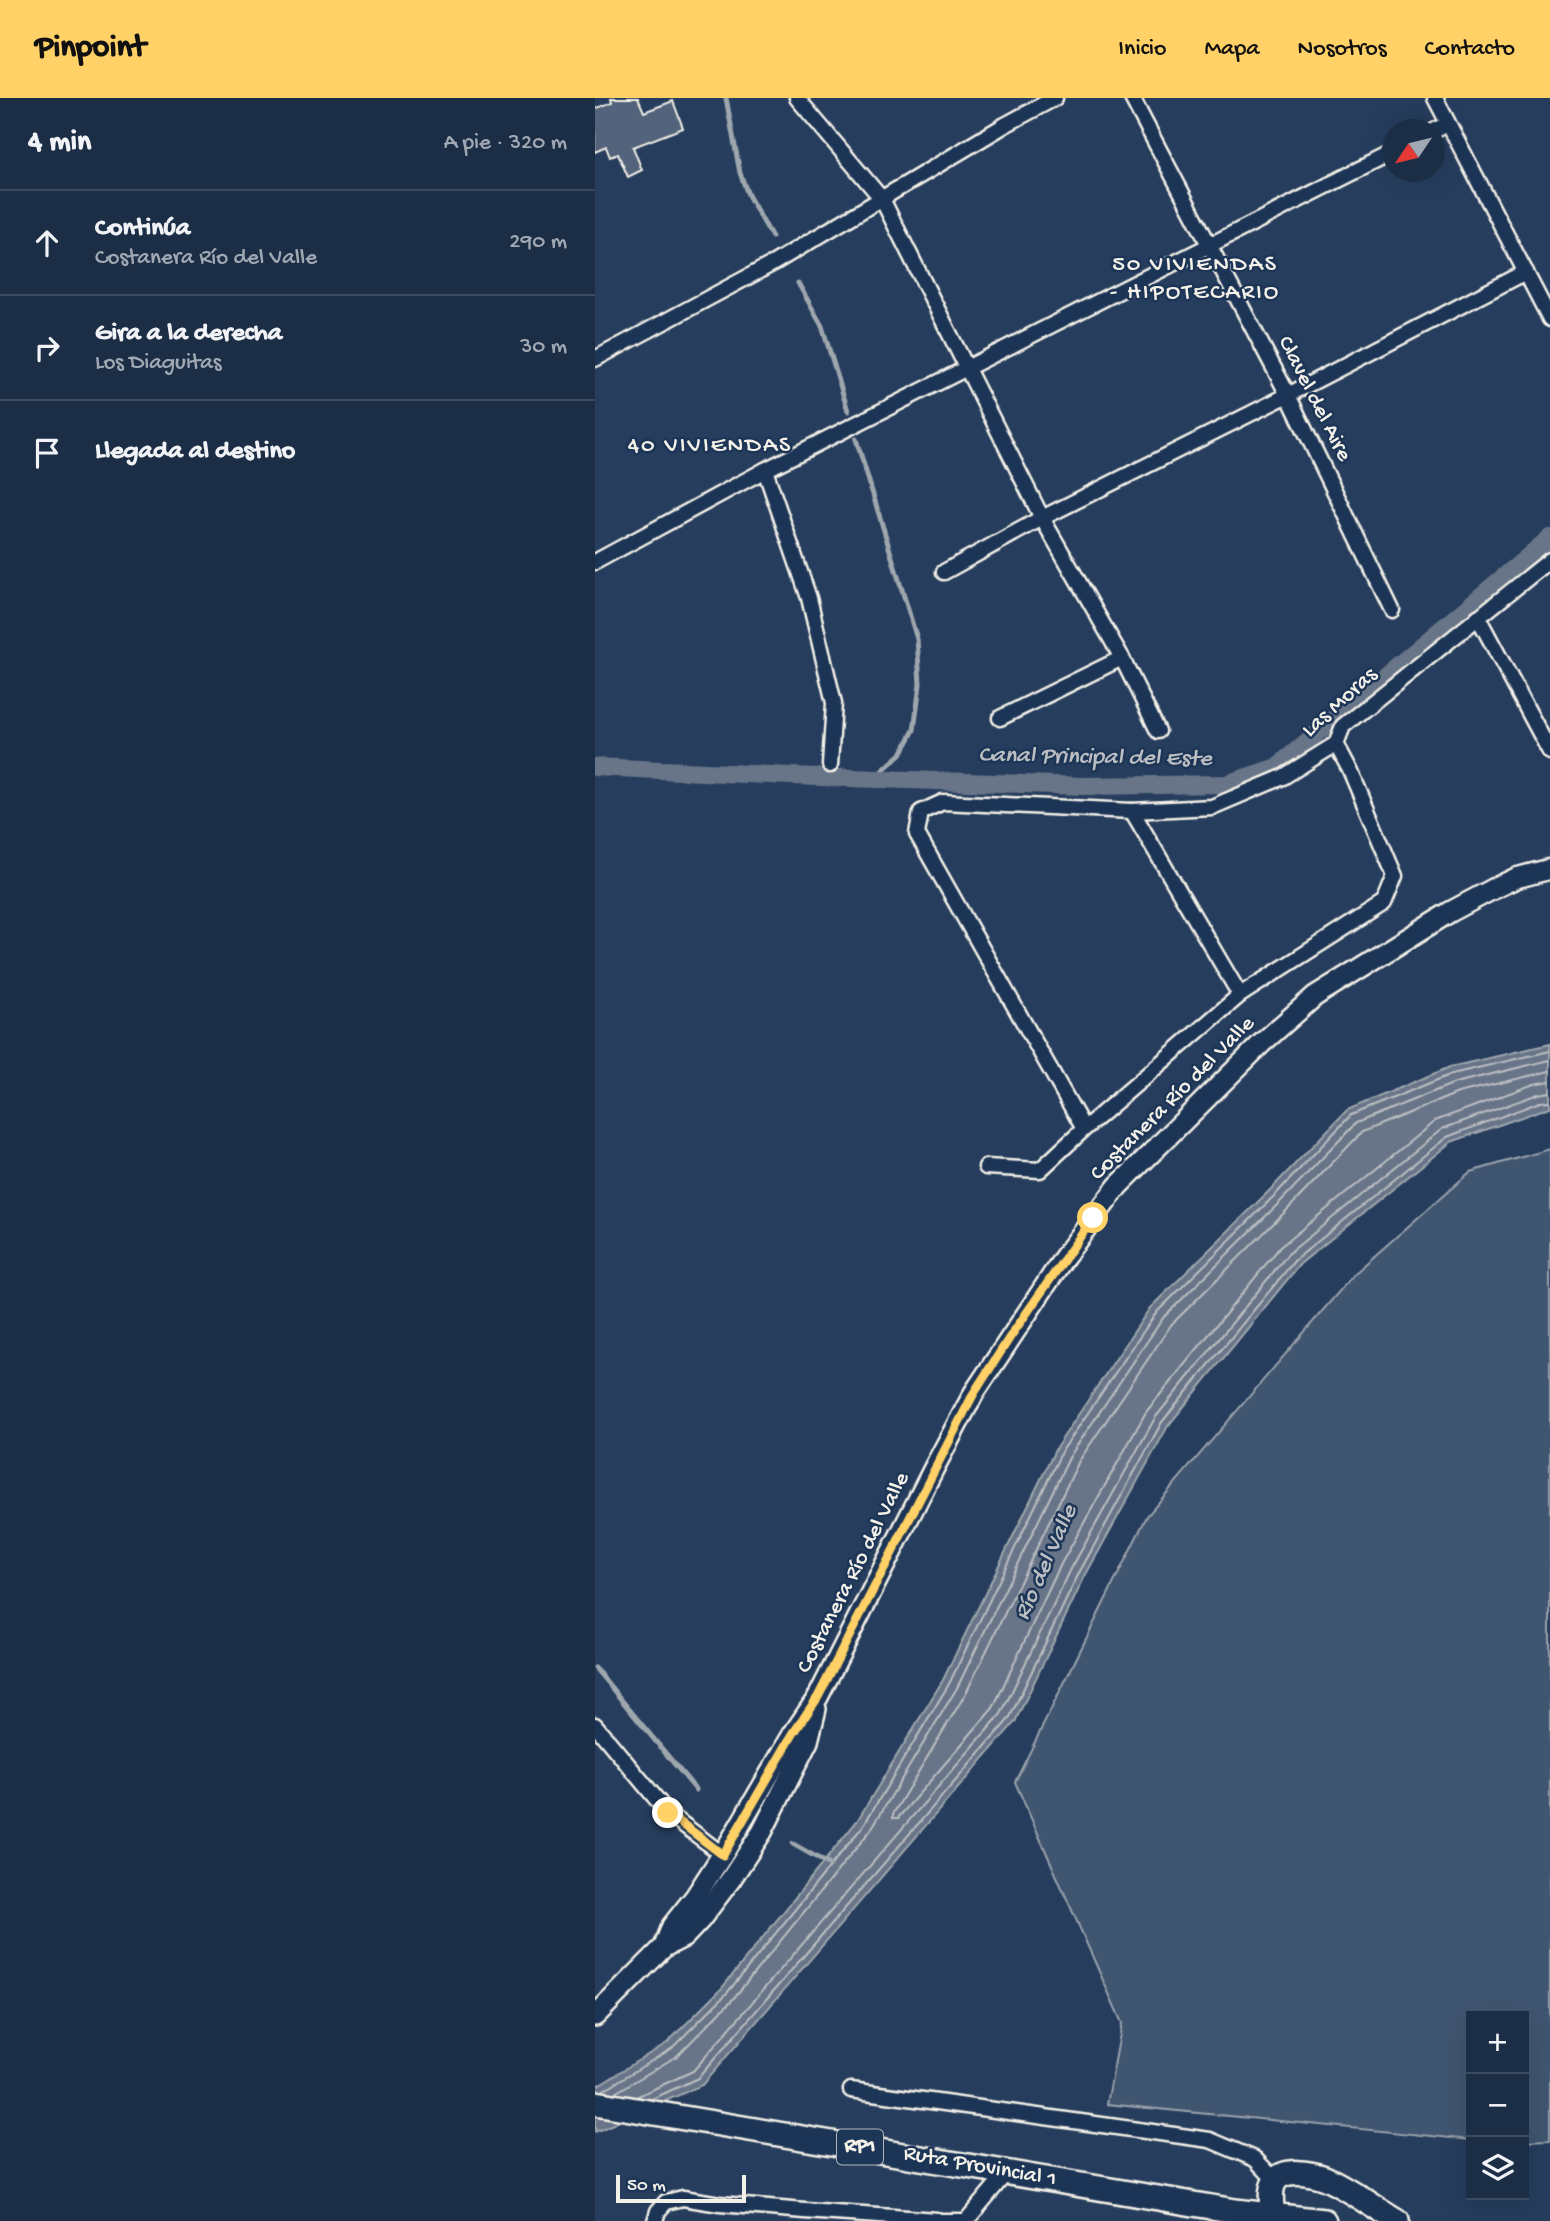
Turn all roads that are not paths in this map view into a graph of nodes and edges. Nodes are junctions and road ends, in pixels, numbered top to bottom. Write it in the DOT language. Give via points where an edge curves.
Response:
graph roads {
  1 [pos="797,98"];
  2 [pos="1055,98"];
  3 [pos="1132,98"];
  4 [pos="1434,98"];
  5 [pos="1439,119"];
  6 [pos="1445,135"];
  7 [pos="1382,158"];
  8 [pos="882,199"];
  9 [pos="1210,247"];
  10 [pos="1526,272"];
  11 [pos="1550,319"];
  12 [pos="595,359"];
  13 [pos="967,367"];
  14 [pos="1288,395"];
  15 [pos="765,470"];
  16 [pos="1042,518"];
  17 [pos="1550,560"];
  18 [pos="595,562"];
  19 [pos="944,572"];
  20 [pos="1392,610"];
  21 [pos="1478,617"];
  22 [pos="1122,658"];
  23 [pos="1000,718"];
  24 [pos="1158,731"];
  25 [pos="1336,744"];
  26 [pos="1550,752"];
  27 [pos="830,765"];
  28 [pos="1132,811"];
  29 [pos="1550,869"];
  30 [pos="1240,995"];
  31 [pos="1084,1129"];
  32 [pos="986,1167"];
  33 [pos="818,1697"];
  34 [pos="595,1725"];
  35 [pos="723,1855"];
  36 [pos="664,1947"];
  37 [pos="598,2007"];
  38 [pos="851,2090"];
  39 [pos="595,2103"];
  40 [pos="1007,2172"];
  41 [pos="1275,2179"];
  42 [pos="1273,2218"];
  43 [pos="936,2220"];
  44 [pos="655,2221"];
  45 [pos="1324,2221"];
  46 [pos="1397,2221"];
  1 -- 8 [label="street"];
  2 -- 8 [label="street"];
  3 -- 9 [label="street, Clavel del Aire"];
  4 -- 5 [label="street"];
  6 -- 10 [label="street"];
  7 -- 9 [label="street"];
  8 -- 12 [label="street"];
  8 -- 13 [label="street"];
  9 -- 13 [label="street"];
  9 -- 14 [label="street, Clavel del Aire"];
  10 -- 11 [label="street"];
  10 -- 14 [label="street"];
  13 -- 15 [label="street"];
  13 -- 16 [label="street"];
  14 -- 16 [label="street"];
  14 -- 20 [label="street, Clavel del Aire"];
  15 -- 18 [label="street"];
  15 -- 27 [label="street" via="809,598 834,702"];
  16 -- 19 [label="street"];
  16 -- 22 [label="street"];
  17 -- 21 [label="street, Las Moras"];
  21 -- 25 [label="street, Las Moras" via="1343,726"];
  21 -- 26 [label="street"];
  22 -- 23 [label="street"];
  22 -- 24 [label="street"];
  25 -- 28 [label="street, Las Moras" via="1283,777 1212,807"];
  25 -- 30 [label="street" via="1395,876 1384,903"];
  28 -- 30 [label="street"];
  28 -- 31 [label="street, Las Moras" via="943,802 921,812 917,834"];
  29 -- 33 [label="main road, Costanera Río del Valle" via="1516,878 1450,912 1315,996 1118,1185 974,1393"];
  30 -- 31 [label="street"];
  31 -- 32 [label="street" via="1040,1170"];
  33 -- 35 [label="main road, Costanera Río del Valle"];
  33 -- 36 [label="main road, Costanera Río del Valle" via="808,1741 762,1832 700,1920 684,1937"];
  34 -- 35 [label="street" via="668,1813"];
  35 -- 36 [label="main road, Costanera Río del Valle" via="672,1926"];
  36 -- 37 [label="main road, Costanera Río del Valle"];
  38 -- 41 [label="street" via="1210,2140 1255,2159"];
  39 -- 40 [label="main road, Ruta Provincial 1 / RP1"];
  40 -- 42 [label="main road, Ruta Provincial 1 / RP1"];
  40 -- 43 [label="street" via="966,2221"];
  41 -- 42 [label="main road"];
  41 -- 46 [label="main road" via="1291,2174 1326,2178"];
  42 -- 45 [label="main road, Ruta Provincial 1 / RP1"];
  43 -- 44 [label="street" via="683,2198 666,2202"];
}
